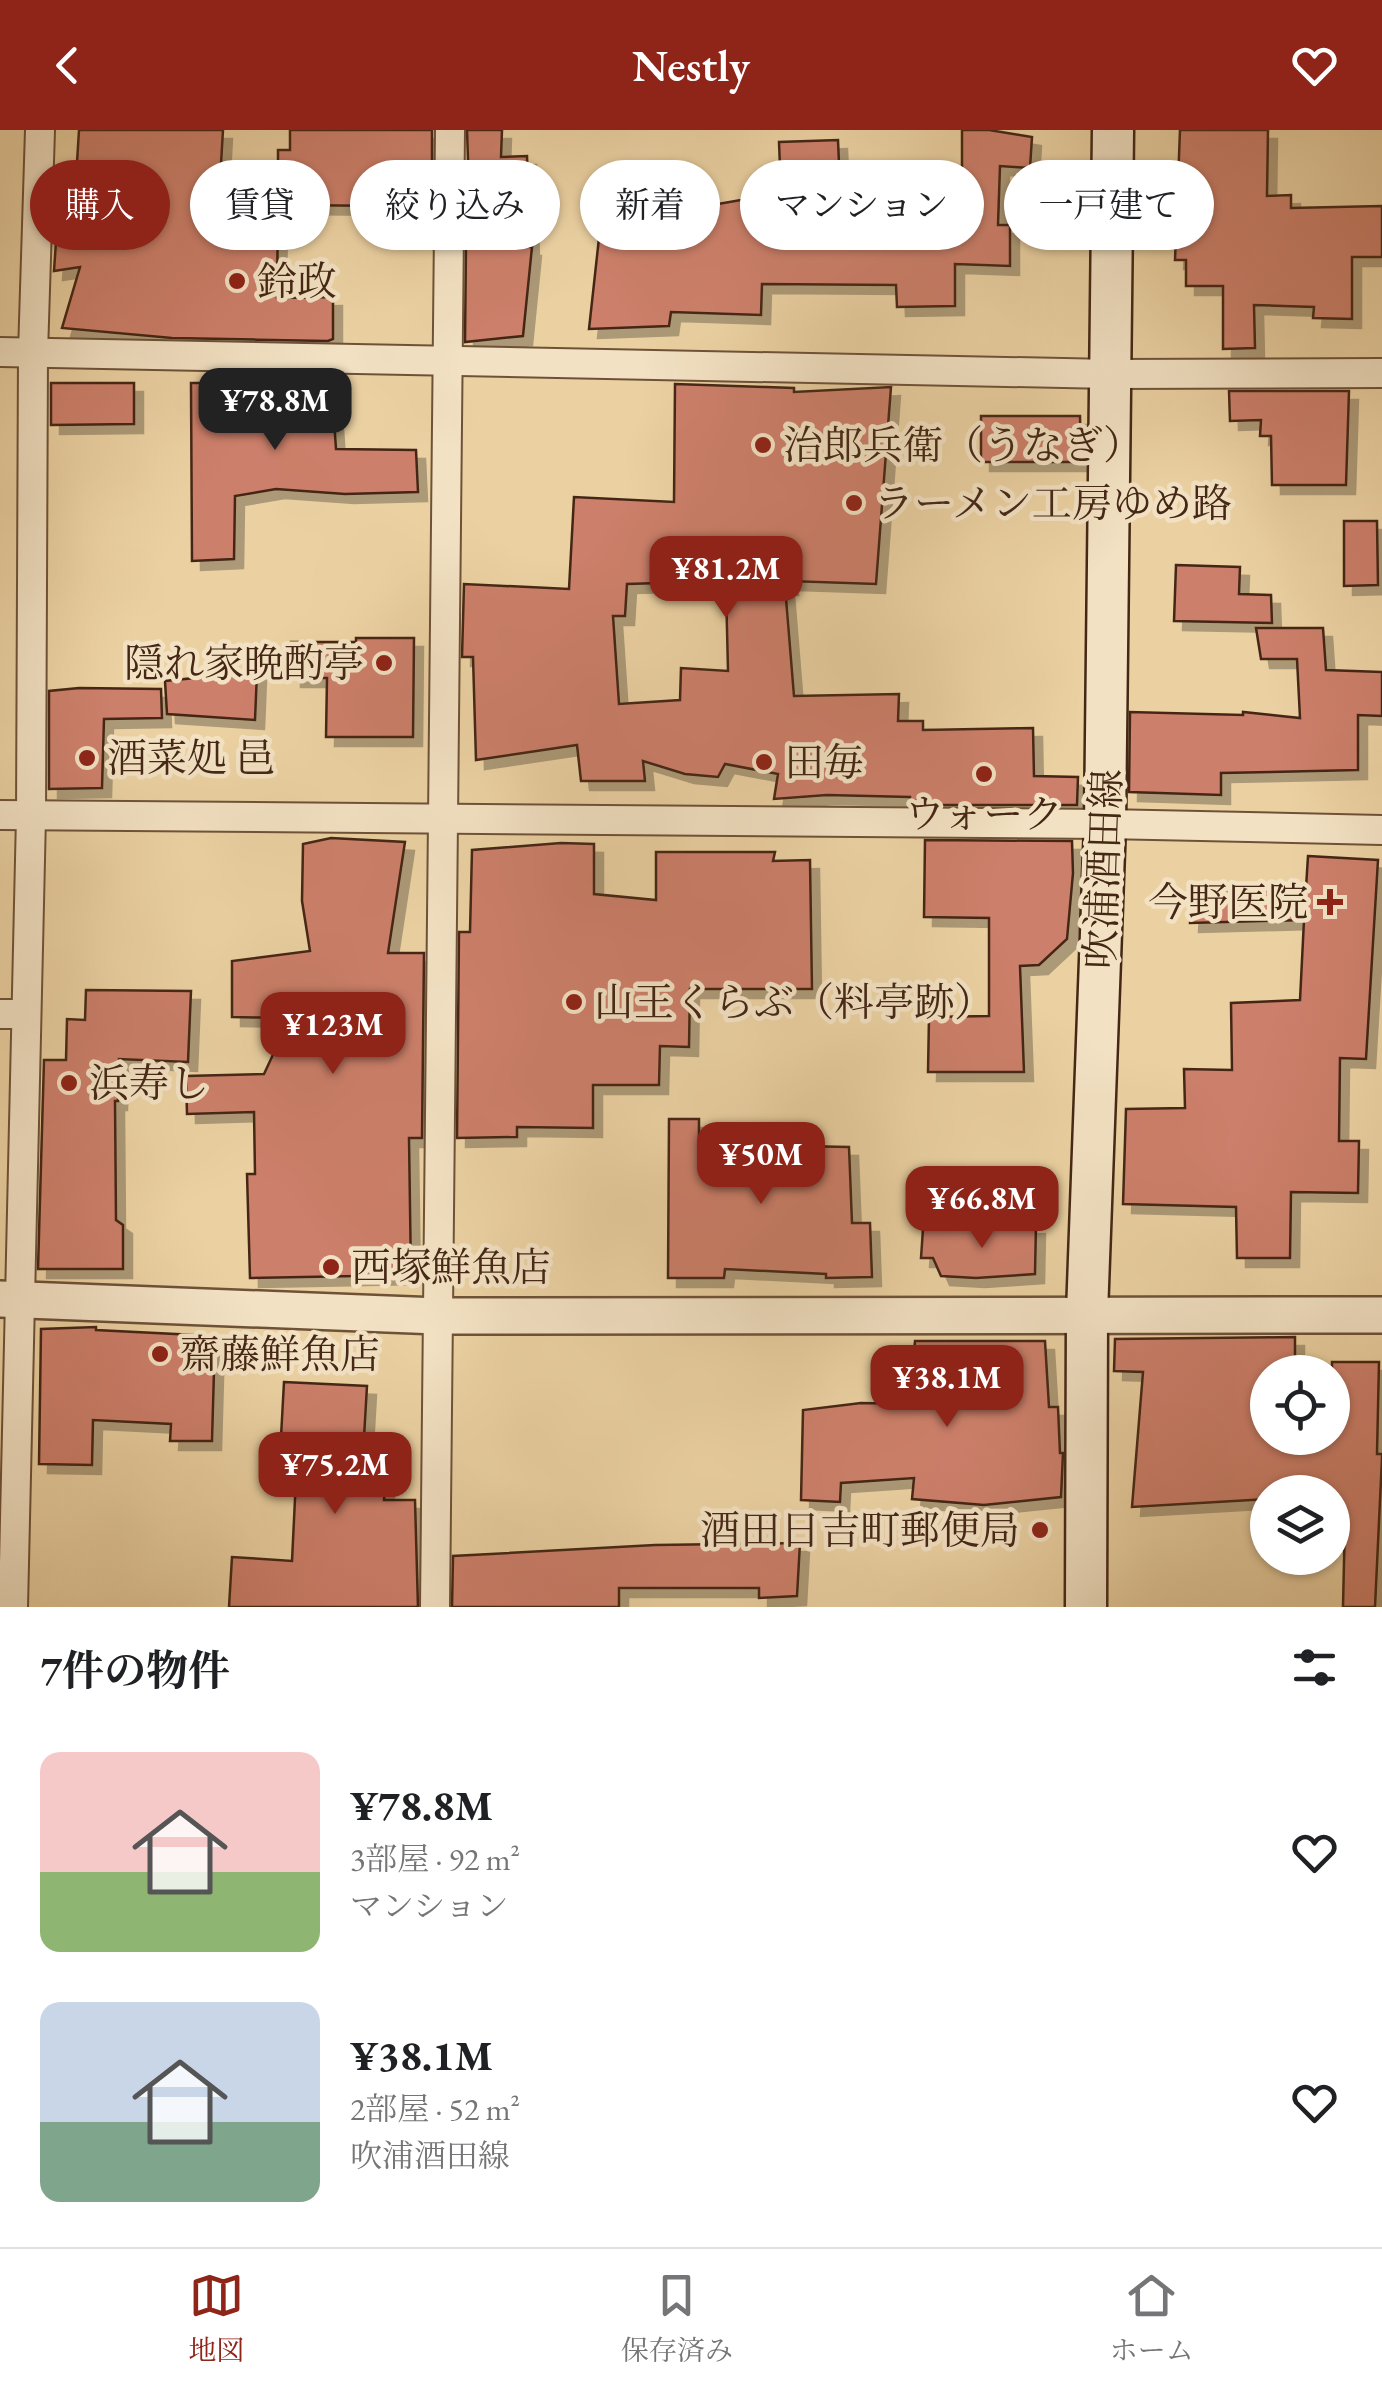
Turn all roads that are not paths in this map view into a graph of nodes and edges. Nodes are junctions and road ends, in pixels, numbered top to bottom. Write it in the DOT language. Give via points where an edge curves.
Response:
graph roads {
  1 [pos="40,130"];
  2 [pos="450,130"];
  3 [pos="1112,130"];
  4 [pos="0,352"];
  5 [pos="33,353"];
  6 [pos="450,361"];
  7 [pos="1382,373"];
  8 [pos="1110,374"];
  9 [pos="0,815"];
  10 [pos="31,816"];
  11 [pos="444,819"];
  12 [pos="1105,824"];
  13 [pos="1382,830"];
  14 [pos="13,1014"];
  15 [pos="10,1299"];
  16 [pos="1087,1313"];
  17 [pos="1382,1315"];
  18 [pos="438,1316"];
  19 [pos="12,1607"];
  20 [pos="436,1607"];
  21 [pos="1086,1607"];
  1 -- 5 [label="street"];
  2 -- 6 [label="street"];
  3 -- 8 [label="main road, 吹浦酒田線"];
  4 -- 5 [label="street"];
  5 -- 6 [label="street"];
  5 -- 10 [label="street"];
  6 -- 8 [label="street"];
  6 -- 11 [label="street"];
  7 -- 8 [label="street"];
  8 -- 12 [label="main road, 吹浦酒田線"];
  9 -- 10 [label="street"];
  10 -- 11 [label="street"];
  10 -- 14 [label="street"];
  11 -- 12 [label="street"];
  11 -- 18 [label="street"];
  12 -- 13 [label="street"];
  12 -- 16 [label="main road, 吹浦酒田線"];
  14 -- 15 [label="street"];
  15 -- 18 [label="street"];
  15 -- 19 [label="street"];
  16 -- 17 [label="street"];
  16 -- 18 [label="street"];
  16 -- 21 [label="main road, 吹浦酒田線"];
  18 -- 20 [label="street"];
}
